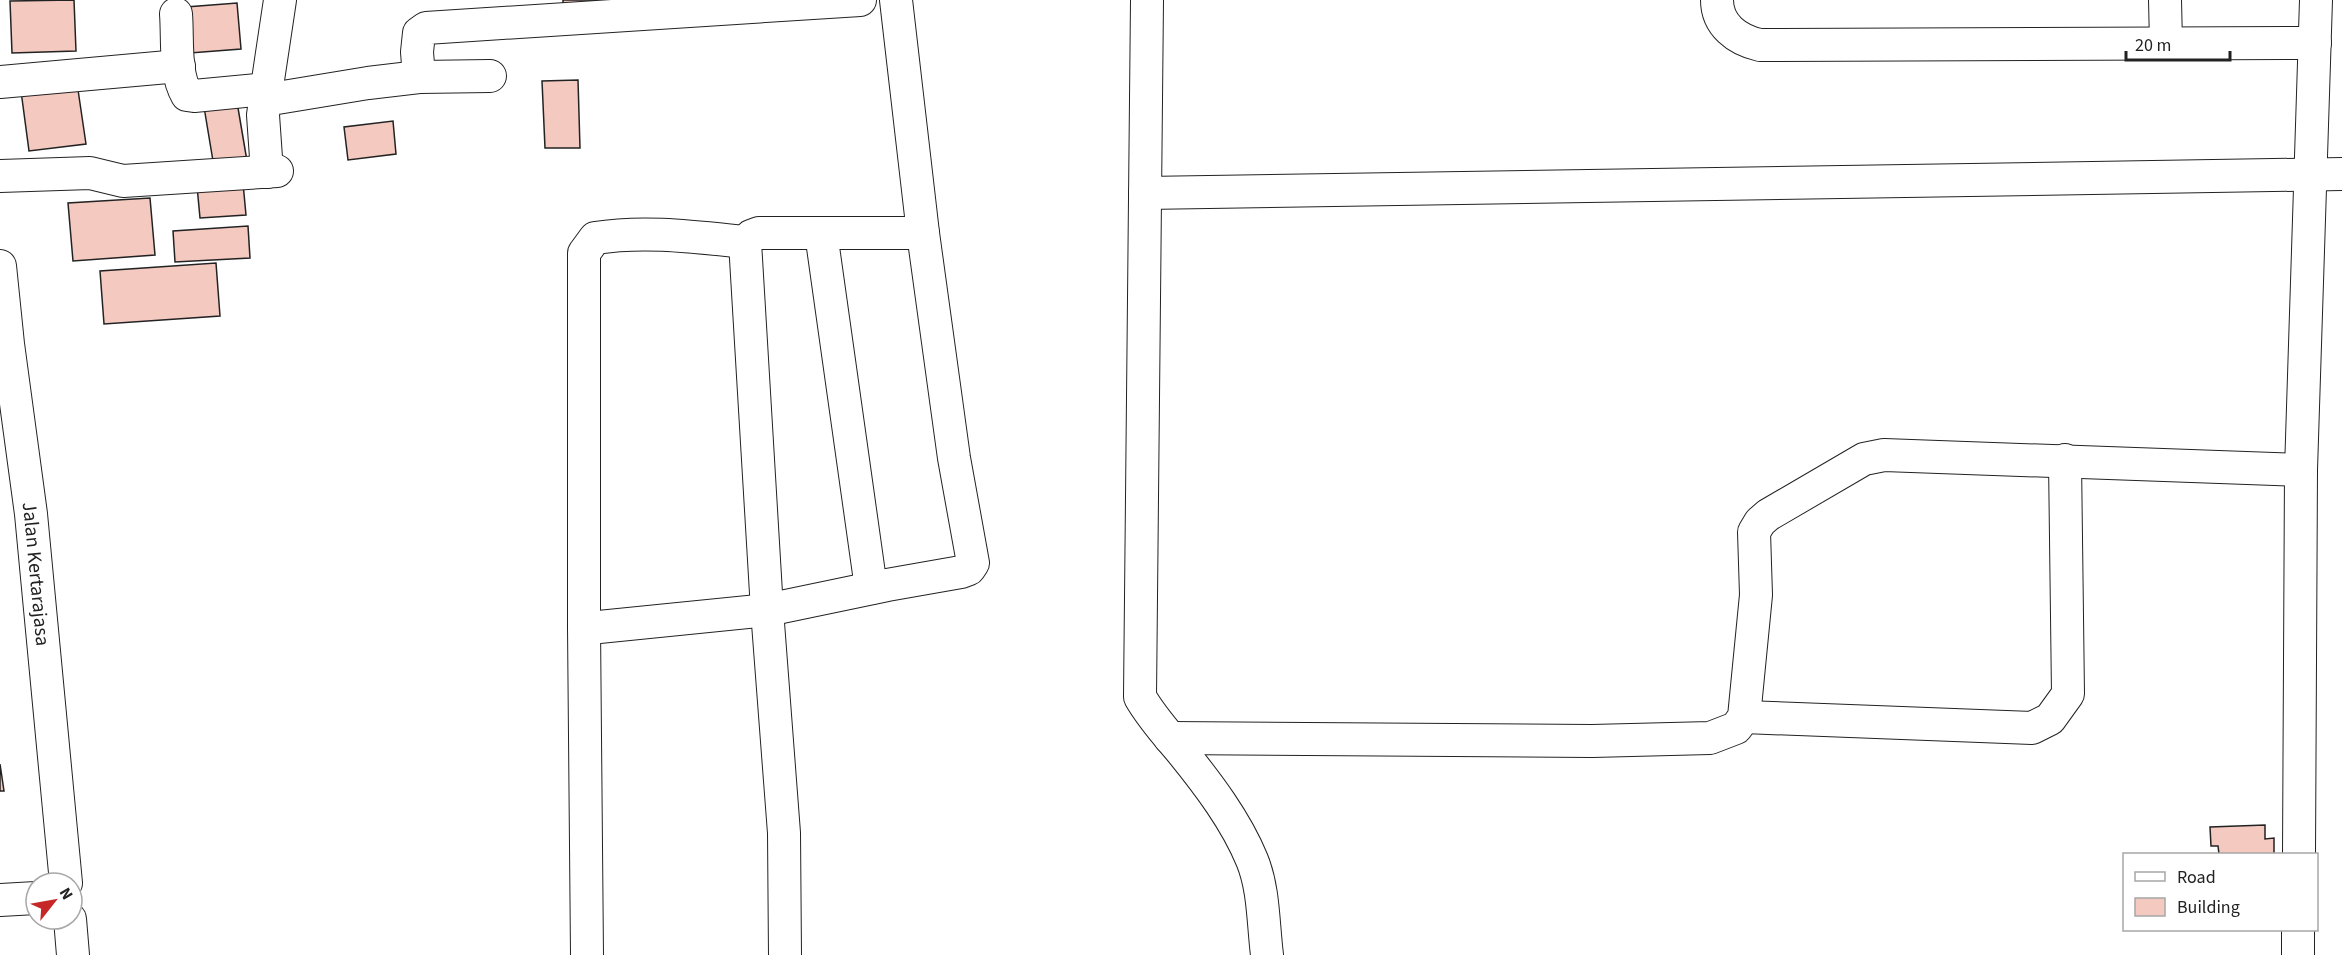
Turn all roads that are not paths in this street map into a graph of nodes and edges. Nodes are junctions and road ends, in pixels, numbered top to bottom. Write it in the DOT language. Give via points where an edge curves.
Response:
graph roads {
  1 [pos="280,0"];
  2 [pos="860,0"];
  3 [pos="896,0"];
  4 [pos="1147,0"];
  5 [pos="1717,0"];
  6 [pos="2165,0"];
  7 [pos="2316,0"];
  8 [pos="176,14"];
  9 [pos="2315,43"];
  10 [pos="2166,44"];
  11 [pos="179,66"];
  12 [pos="490,76"];
  13 [pos="419,77"];
  14 [pos="0,82"];
  15 [pos="266,95"];
  16 [pos="2311,173"];
  17 [pos="2342,174"];
  18 [pos="0,176"];
  19 [pos="1145,193"];
  20 [pos="821,233"];
  21 [pos="923,233"];
  22 [pos="746,242"];
  23 [pos="0,266"];
  24 [pos="4,344"];
  25 [pos="2065,460"];
  26 [pos="2301,471"];
  27 [pos="871,588"];
  28 [pos="767,610"];
  29 [pos="584,627"];
  30 [pos="1744,717"];
  31 [pos="1170,738"];
  32 [pos="2299,853"];
  33 [pos="65,871"];
  34 [pos="24,899"];
  35 [pos="0,900"];
  36 [pos="71,931"];
  37 [pos="73,955"];
  38 [pos="587,955"];
  39 [pos="785,955"];
  40 [pos="1267,955"];
  1 -- 15 [label="street"];
  2 -- 13 [label="street" via="426,28 419,33 417,42"];
  3 -- 21 [label="street"];
  4 -- 19 [label="street"];
  5 -- 10 [label="street" via="1717,13 1730,30 1743,42 1760,45"];
  6 -- 10 [label="street"];
  7 -- 9 [label="street"];
  8 -- 11 [label="street"];
  9 -- 10 [label="street"];
  9 -- 16 [label="street"];
  11 -- 14 [label="street"];
  11 -- 15 [label="street" via="187,95"];
  12 -- 13 [label="street"];
  13 -- 15 [label="street"];
  15 -- 18 [label="street" via="263,115 272,171 123,181 90,173"];
  16 -- 17 [label="street"];
  16 -- 19 [label="street"];
  16 -- 26 [label="street"];
  19 -- 31 [label="street" via="1140,697"];
  20 -- 21 [label="street"];
  20 -- 22 [label="street" via="759,233"];
  20 -- 27 [label="street"];
  21 -- 27 [label="street" via="954,458 973,562 961,572"];
  22 -- 28 [label="street"];
  22 -- 29 [label="street" via="678,235 610,236 595,238 584,253"];
  23 -- 24 [label="street, Jalan Kertarajasa"];
  24 -- 33 [label="street, Jalan Kertarajasa" via="31,514"];
  25 -- 26 [label="street"];
  25 -- 30 [label="street" via="1884,455 1864,459 1768,515 1754,532 1756,595"];
  25 -- 30 [label="street" via="2068,694 2050,719 2032,728"];
  26 -- 32 [label="street"];
  27 -- 28 [label="street"];
  28 -- 29 [label="street"];
  28 -- 39 [label="street" via="784,833"];
  29 -- 38 [label="street"];
  30 -- 31 [label="street" via="1736,728 1710,738"];
  31 -- 40 [label="street" via="1224,808 1251,859 1260,885"];
  34 -- 35 [label="street"];
  36 -- 37 [label="street"];
}
